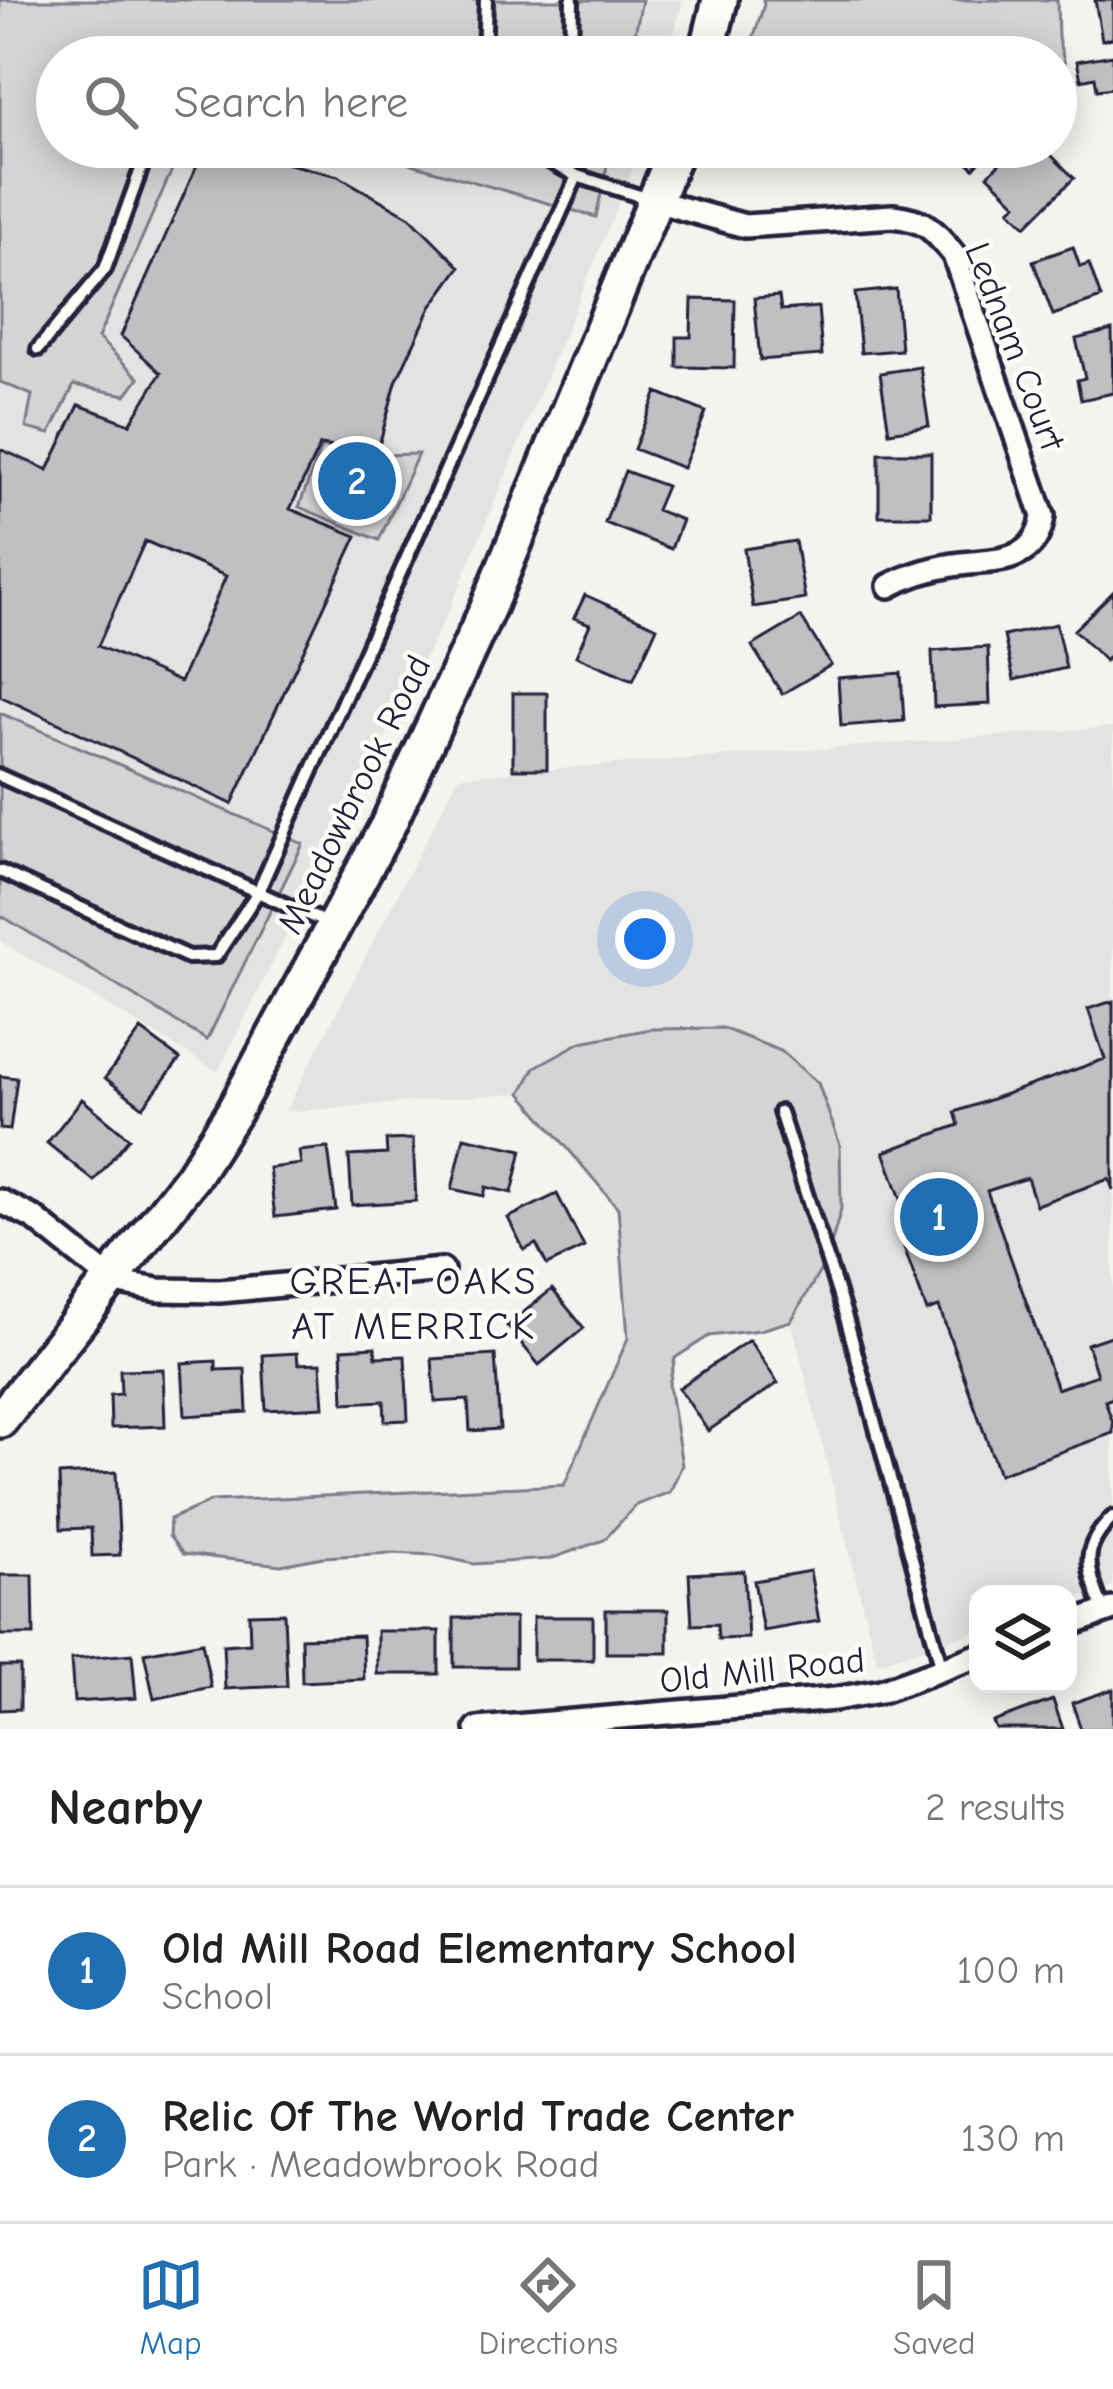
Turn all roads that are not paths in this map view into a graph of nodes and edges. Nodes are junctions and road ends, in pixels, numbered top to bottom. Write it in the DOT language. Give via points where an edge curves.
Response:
graph roads {
  1 [pos="486,0"];
  2 [pos="572,0"];
  3 [pos="720,0"];
  4 [pos="485,36"];
  5 [pos="571,36"];
  6 [pos="711,36"];
  7 [pos="141,168"];
  8 [pos="561,168"];
  9 [pos="668,168"];
  10 [pos="577,176"];
  11 [pos="655,201"];
  12 [pos="38,349"];
  13 [pos="889,586"];
  14 [pos="0,776"];
  15 [pos="0,871"];
  16 [pos="258,892"];
  17 [pos="333,926"];
  18 [pos="780,1112"];
  19 [pos="0,1201"];
  20 [pos="442,1270"];
  21 [pos="112,1277"];
  22 [pos="0,1420"];
  23 [pos="1113,1517"];
  24 [pos="1108,1610"];
  25 [pos="1077,1621"];
  26 [pos="969,1659"];
  27 [pos="941,1669"];
  28 [pos="686,1720"];
  29 [pos="477,1729"];
  1 -- 4 [label="lane"];
  2 -- 5 [label="lane"];
  3 -- 6 [label="street"];
  7 -- 12 [label="lane" via="105,269"];
  8 -- 10 [label="lane"];
  9 -- 11 [label="street, Meadowbrook Road"];
  10 -- 11 [label="lane"];
  10 -- 16 [label="lane"];
  11 -- 13 [label="street, Lednam Court" via="746,226 914,219 954,255 1042,526 1014,558 948,566"];
  11 -- 17 [label="street, Meadowbrook Road" via="488,605"];
  14 -- 16 [label="lane"];
  15 -- 16 [label="lane" via="188,957 216,956"];
  16 -- 17 [label="lane"];
  17 -- 21 [label="street, Meadowbrook Road" via="223,1129"];
  18 -- 27 [label="lane" via="847,1321"];
  19 -- 21 [label="street"];
  20 -- 21 [label="street" via="220,1291 158,1290"];
  21 -- 22 [label="street, Meadowbrook Road"];
  23 -- 24 [label="lane" via="1097,1532 1087,1566"];
  24 -- 25 [label="street"];
  26 -- 27 [label="street, Old Mill Road"];
  27 -- 28 [label="street, Old Mill Road" via="881,1691"];
  28 -- 29 [label="street, Old Mill Road"];
}
